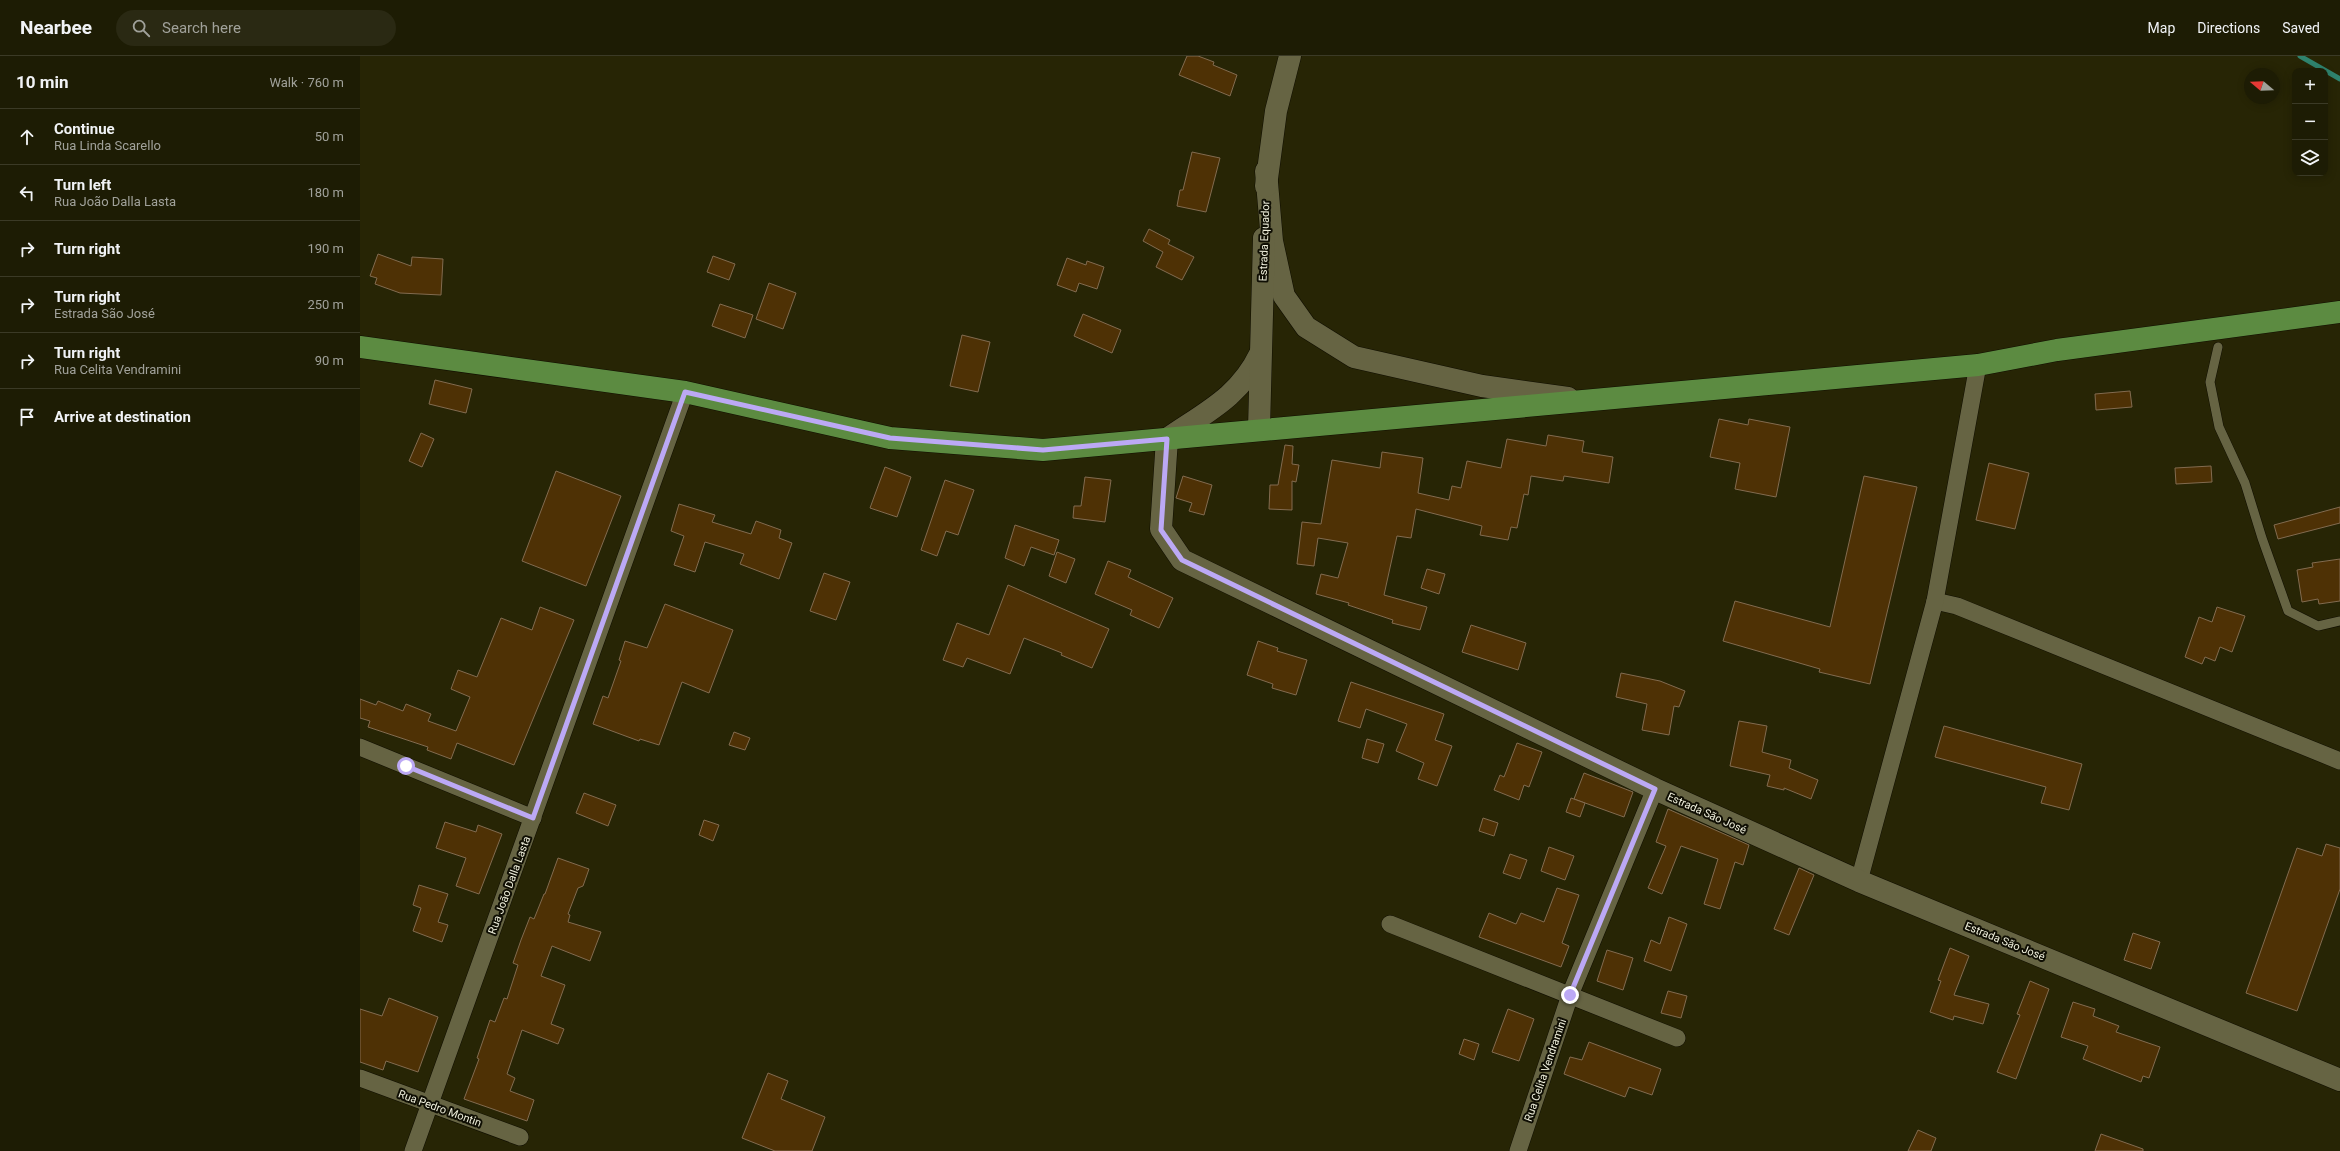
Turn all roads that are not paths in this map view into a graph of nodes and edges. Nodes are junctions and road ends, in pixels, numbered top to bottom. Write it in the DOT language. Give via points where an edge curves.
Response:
graph roads {
  1 [pos="1290,56"];
  2 [pos="1266,171"];
  3 [pos="2340,312"];
  4 [pos="360,347"];
  5 [pos="2218,347"];
  6 [pos="1260,354"];
  7 [pos="1978,365"];
  8 [pos="685,392"];
  9 [pos="1585,400"];
  10 [pos="1259,429"];
  11 [pos="1167,439"];
  12 [pos="1935,601"];
  13 [pos="2340,621"];
  14 [pos="360,747"];
  15 [pos="2340,761"];
  16 [pos="1655,789"];
  17 [pos="533,818"];
  18 [pos="1859,881"];
  19 [pos="1390,924"];
  20 [pos="1570,995"];
  21 [pos="1677,1038"];
  22 [pos="360,1078"];
  23 [pos="2340,1080"];
  24 [pos="430,1104"];
  25 [pos="520,1137"];
  26 [pos="413,1151"];
  27 [pos="1518,1151"];
  1 -- 2 [label="street, Estrada Equador" via="1276,110"];
  2 -- 6 [label="street, Estrada Equador"];
  2 -- 9 [label="street" via="1272,241 1284,296 1306,327 1354,358 1482,386"];
  3 -- 7 [label="main road" via="2057,350"];
  4 -- 8 [label="main road"];
  5 -- 13 [label="lane" via="2210,382 2219,427 2246,483 2262,538 2288,610 2318,626"];
  6 -- 10 [label="street, Estrada Equador"];
  6 -- 11 [label="street" via="1244,383 1225,400"];
  7 -- 9 [label="main road"];
  7 -- 12 [label="street"];
  8 -- 11 [label="main road" via="890,438 1043,450"];
  8 -- 17 [label="street, Rua João Dalla Lasta"];
  9 -- 10 [label="main road"];
  10 -- 11 [label="main road"];
  11 -- 16 [label="street, Estrada São José" via="1161,530 1182,560"];
  12 -- 15 [label="street" via="1957,606"];
  12 -- 18 [label="street"];
  14 -- 17 [label="street"];
  16 -- 18 [label="street, Estrada São José"];
  16 -- 20 [label="street, Rua Celita Vendramini"];
  17 -- 24 [label="street, Rua João Dalla Lasta"];
  18 -- 23 [label="street, Estrada São José"];
  19 -- 20 [label="street"];
  20 -- 21 [label="street"];
  20 -- 27 [label="street, Rua Celita Vendramini"];
  22 -- 24 [label="street, Rua Pedro Montin"];
  24 -- 25 [label="street, Rua Pedro Montin"];
  24 -- 26 [label="street, Rua João Dalla Lasta"];
}
